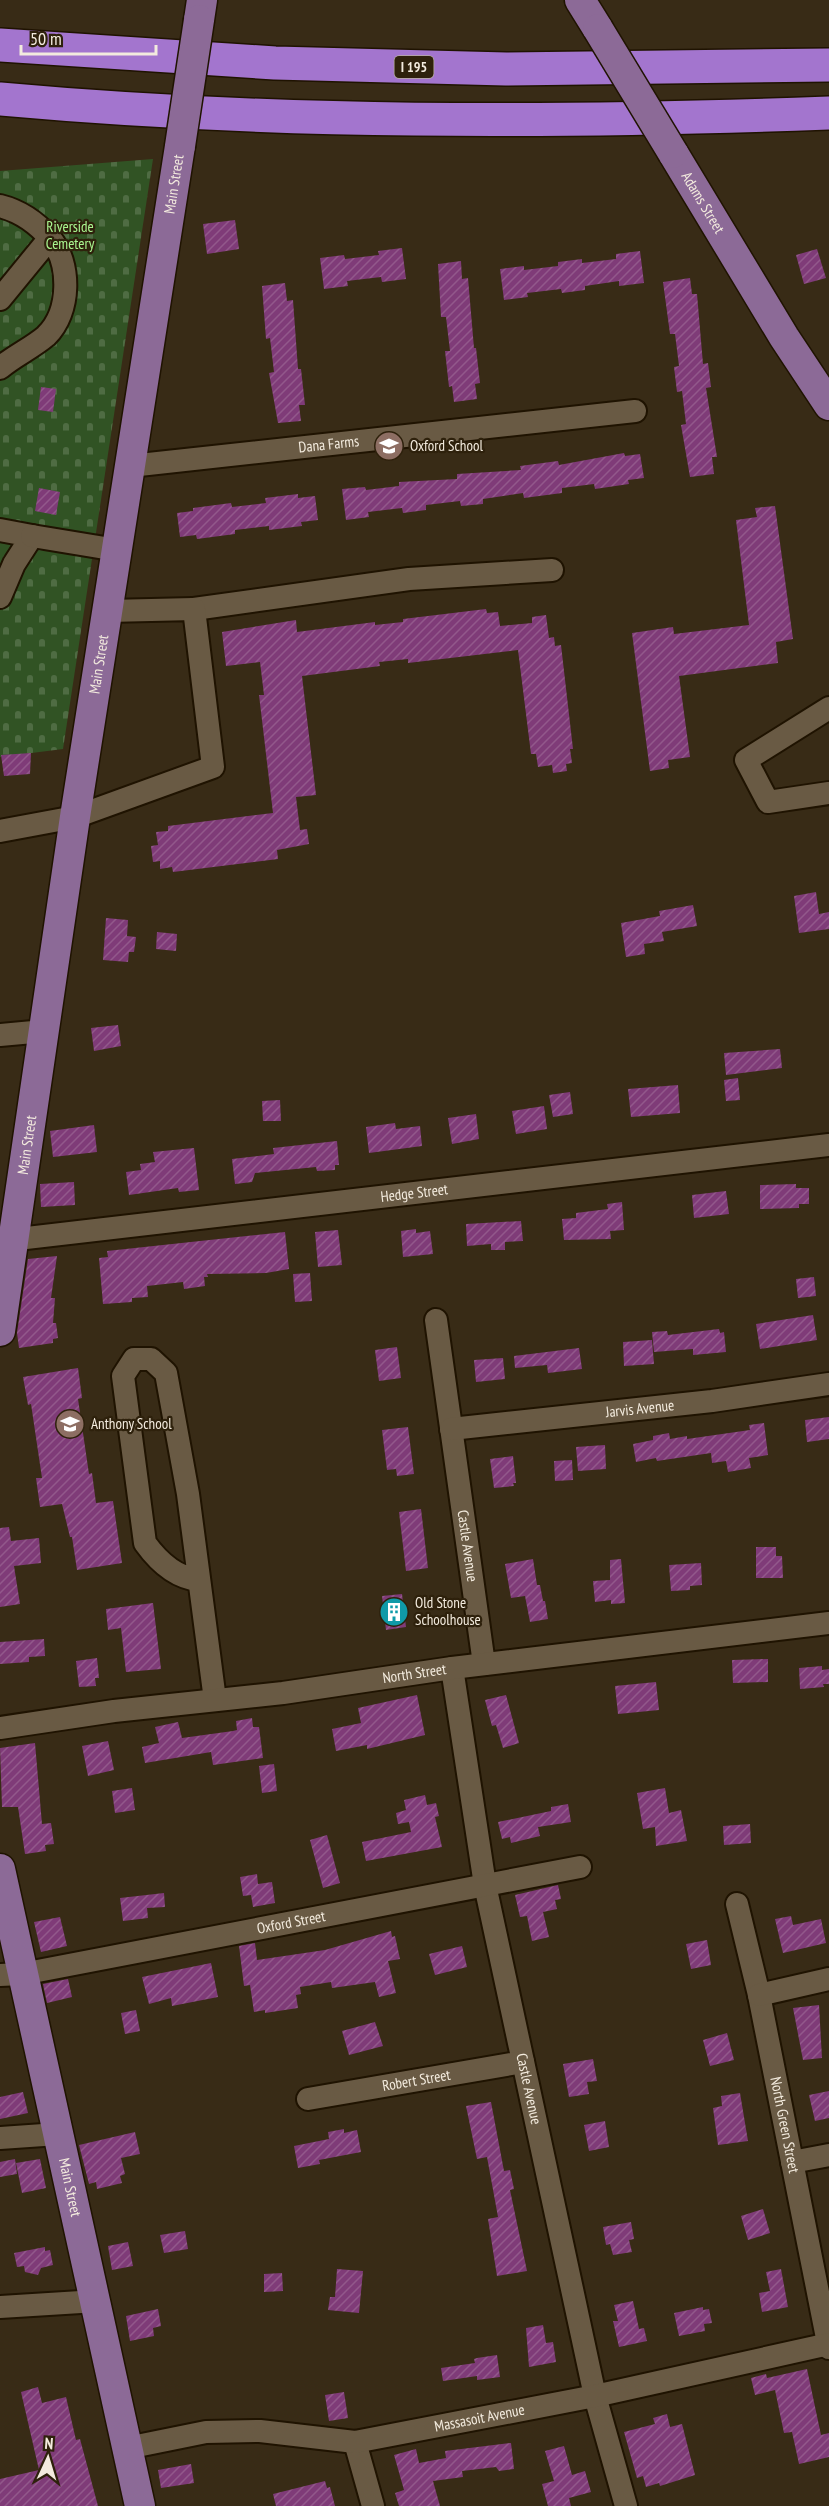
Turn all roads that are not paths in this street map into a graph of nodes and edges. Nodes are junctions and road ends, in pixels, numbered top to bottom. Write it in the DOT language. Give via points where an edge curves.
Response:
graph roads {
  1 [pos="580,0"];
  2 [pos="201,10"];
  3 [pos="0,45"];
  4 [pos="829,65"];
  5 [pos="0,99"];
  6 [pos="829,113"];
  7 [pos="0,206"];
  8 [pos="50,238"];
  9 [pos="0,299"];
  10 [pos="0,368"];
  11 [pos="829,405"];
  12 [pos="635,411"];
  13 [pos="130,466"];
  14 [pos="0,530"];
  15 [pos="32,536"];
  16 [pos="117,550"];
  17 [pos="552,570"];
  18 [pos="0,597"];
  19 [pos="194,609"];
  20 [pos="108,611"];
  21 [pos="829,708"];
  22 [pos="829,793"];
  23 [pos="75,817"];
  24 [pos="0,831"];
  25 [pos="44,1031"];
  26 [pos="0,1035"];
  27 [pos="829,1145"];
  28 [pos="7,1240"];
  29 [pos="436,1320"];
  30 [pos="0,1331"];
  31 [pos="829,1383"];
  32 [pos="451,1429"];
  33 [pos="199,1580"];
  34 [pos="829,1623"];
  35 [pos="484,1664"];
  36 [pos="452,1668"];
  37 [pos="215,1700"];
  38 [pos="0,1728"];
  39 [pos="580,1867"];
  40 [pos="0,1869"];
  41 [pos="485,1885"];
  42 [pos="737,1904"];
  43 [pos="11,1974"];
  44 [pos="829,1979"];
  45 [pos="759,1995"];
  46 [pos="523,2062"];
  47 [pos="308,2099"];
  48 [pos="58,2134"];
  49 [pos="0,2138"];
  50 [pos="829,2155"];
  51 [pos="792,2162"];
  52 [pos="97,2301"];
  53 [pos="0,2307"];
  54 [pos="829,2345"];
  55 [pos="595,2396"];
  56 [pos="355,2442"];
  57 [pos="127,2448"];
  58 [pos="140,2506"];
  59 [pos="373,2506"];
  60 [pos="626,2506"];
  1 -- 11 [label="main road, Adams Street, bridge"];
  2 -- 13 [label="main road, Main Street, bridge"];
  3 -- 4 [label="highway, I 195" via="275,63 483,69"];
  5 -- 6 [label="highway" via="162,110 416,119"];
  7 -- 8 [label="street" via="39,225"];
  8 -- 9 [label="street"];
  8 -- 10 [label="street" via="58,248 65,280 57,322 46,335"];
  12 -- 13 [label="street, Dana Farms"];
  13 -- 16 [label="main road, Main Street"];
  14 -- 15 [label="street"];
  15 -- 16 [label="street"];
  15 -- 18 [label="street"];
  16 -- 20 [label="main road, Main Street"];
  17 -- 19 [label="street" via="409,579"];
  19 -- 20 [label="street"];
  19 -- 23 [label="street" via="213,767"];
  20 -- 23 [label="main road, Main Street"];
  21 -- 22 [label="street" via="746,760 768,802"];
  23 -- 24 [label="street"];
  23 -- 25 [label="main road, Main Street"];
  25 -- 26 [label="street"];
  25 -- 28 [label="main road, Main Street"];
  27 -- 28 [label="street, Hedge Street"];
  28 -- 30 [label="main road, Main Street"];
  29 -- 32 [label="street, Castle Avenue"];
  31 -- 32 [label="street, Jarvis Avenue" via="712,1401"];
  32 -- 35 [label="street, Castle Avenue"];
  33 -- 33 [label="street" via="166,1372 152,1359 134,1359 123,1376 145,1543 157,1559 187,1579"];
  33 -- 37 [label="street"];
  34 -- 35 [label="street, North Street"];
  35 -- 36 [label="street, North Street"];
  36 -- 37 [label="street, North Street"];
  36 -- 41 [label="street, Castle Avenue"];
  37 -- 38 [label="street, North Street"];
  39 -- 41 [label="street, Oxford Street"];
  40 -- 43 [label="main road, Main Street"];
  41 -- 43 [label="street, Oxford Street"];
  41 -- 46 [label="street, Castle Avenue"];
  42 -- 45 [label="street, North Green Street"];
  43 -- 48 [label="main road, Main Street"];
  44 -- 45 [label="street"];
  45 -- 51 [label="street, North Green Street"];
  46 -- 47 [label="street, Robert Street"];
  46 -- 55 [label="street, Castle Avenue"];
  48 -- 49 [label="street"];
  48 -- 52 [label="main road, Main Street"];
  50 -- 51 [label="street"];
  51 -- 54 [label="street, North Green Street"];
  52 -- 53 [label="street"];
  52 -- 57 [label="main road, Main Street"];
  54 -- 55 [label="street, Massasoit Avenue"];
  55 -- 56 [label="street, Massasoit Avenue"];
  55 -- 60 [label="street, Castle Avenue"];
  56 -- 57 [label="street, Massasoit Avenue" via="260,2431 206,2432"];
  56 -- 59 [label="street"];
  57 -- 58 [label="main road, Main Street"];
}
